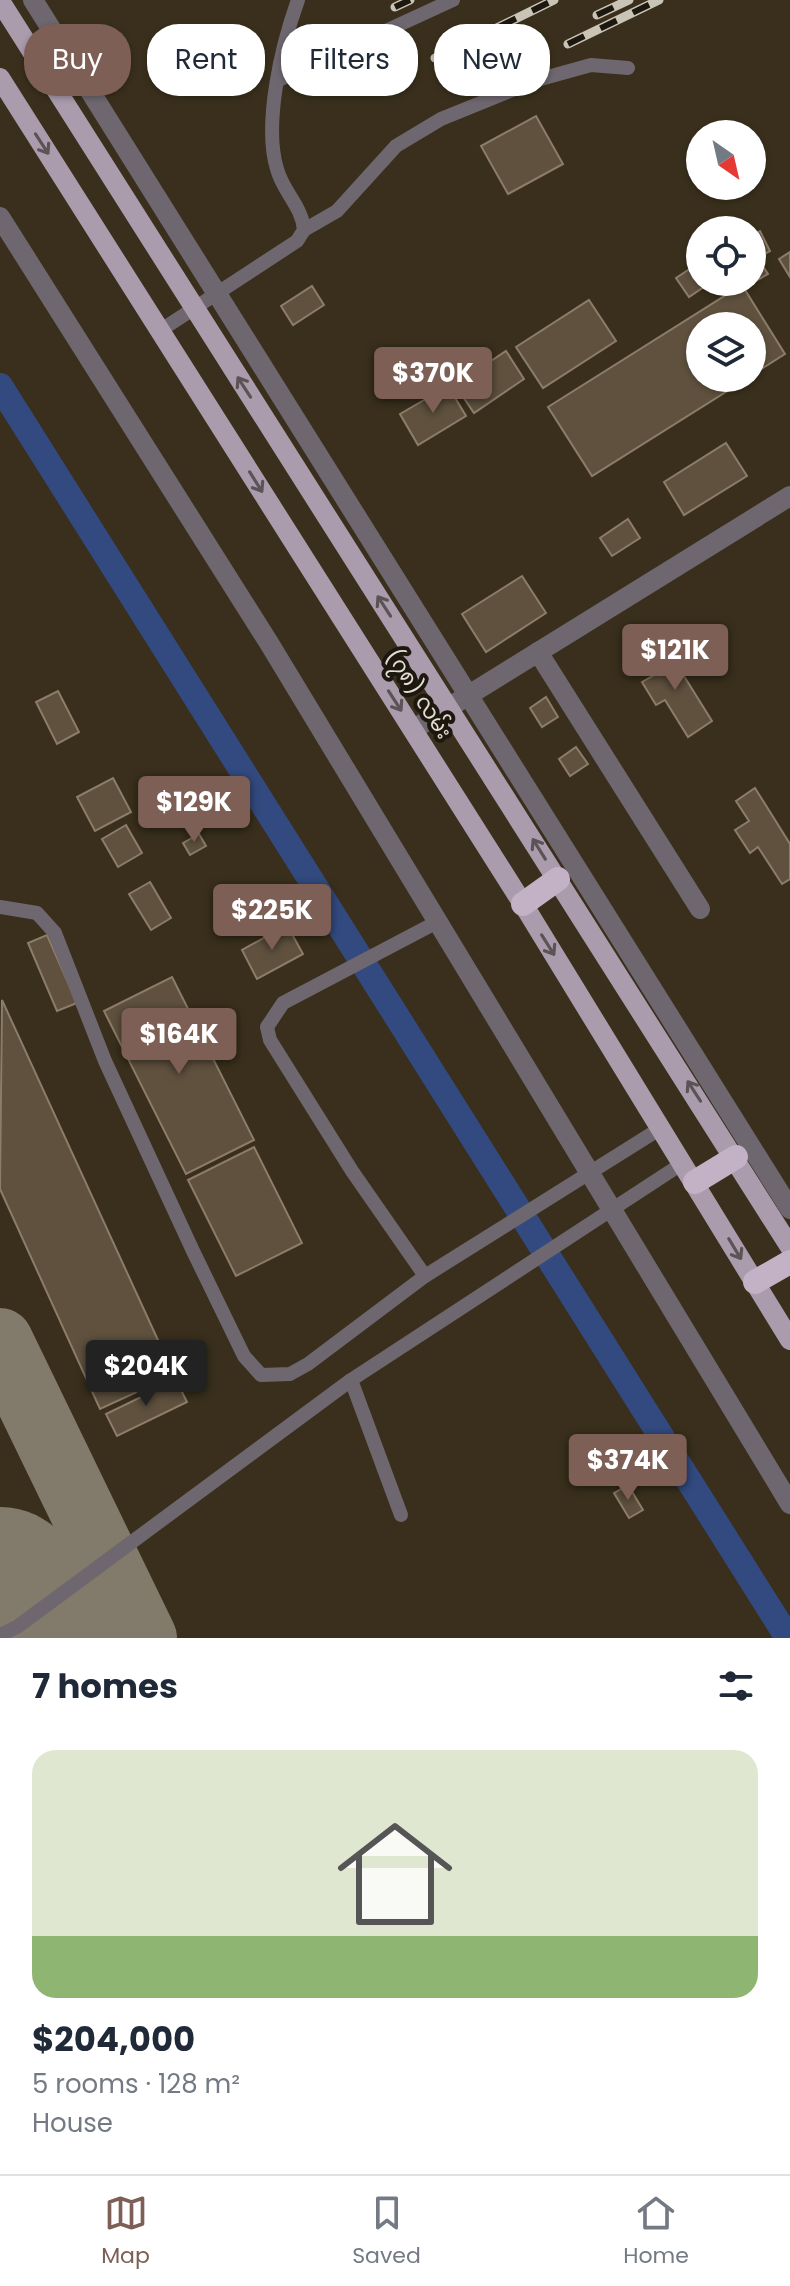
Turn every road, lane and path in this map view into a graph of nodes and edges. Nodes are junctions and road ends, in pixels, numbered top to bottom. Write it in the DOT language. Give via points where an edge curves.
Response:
graph roads {
  1 [pos="33,0"];
  2 [pos="298,0"];
  3 [pos="453,0"];
  4 [pos="0,1"];
  5 [pos="628,68"];
  6 [pos="0,78"];
  7 [pos="279,80"];
  8 [pos="0,217"];
  9 [pos="304,230"];
  10 [pos="217,295"];
  11 [pos="193,308"];
  12 [pos="161,330"];
  13 [pos="790,496"];
  14 [pos="538,652"];
  15 [pos="470,694"];
  16 [pos="449,707"];
  17 [pos="414,729"];
  18 [pos="558,879"];
  19 [pos="523,904"];
  20 [pos="0,907"];
  21 [pos="700,909"];
  22 [pos="439,921"];
  23 [pos="661,1128"];
  24 [pos="736,1157"];
  25 [pos="689,1172"];
  26 [pos="589,1173"];
  27 [pos="610,1208"];
  28 [pos="790,1209"];
  29 [pos="784,1223"];
  30 [pos="790,1247"];
  31 [pos="790,1262"];
  32 [pos="425,1276"];
  33 [pos="755,1282"];
  34 [pos="790,1340"];
  35 [pos="351,1380"];
  36 [pos="790,1504"];
  37 [pos="401,1515"];
  38 [pos="0,1635"];
  1 -- 10 [label="street"];
  2 -- 7 [label="lane"];
  3 -- 7 [label="lane"];
  4 -- 11 [label="main road, (၇၈) လမ်း"];
  5 -- 9 [label="lane" via="591,65 453,112 396,146 337,211"];
  6 -- 12 [label="main road, (၇၈) လမ်း, one-way"];
  7 -- 9 [label="lane" via="272,118 276,167"];
  8 -- 22 [label="street"];
  9 -- 10 [label="lane" via="297,241"];
  10 -- 11 [label="lane"];
  10 -- 15 [label="street"];
  11 -- 12 [label="lane"];
  16 -- 11 [label="main road, (၇၈) လမ်း, one-way"];
  12 -- 17 [label="main road, (၇၈) လမ်း, one-way"];
  13 -- 14 [label="street"];
  14 -- 15 [label="street"];
  14 -- 21 [label="street"];
  15 -- 16 [label="street"];
  15 -- 28 [label="street"];
  16 -- 17 [label="street"];
  18 -- 16 [label="main road, (၇၈) လမ်း, one-way"];
  17 -- 19 [label="main road, (၇၈) လမ်း"];
  18 -- 19 [label="highway"];
  24 -- 18 [label="main road, (၇၈) လမ်း, one-way"];
  19 -- 23 [label="main road, (၇၈) လမ်း, one-way"];
  20 -- 32 [label="lane" via="37,913 55,933 105,1061 186,1238 244,1356 261,1375 290,1374 308,1364"];
  22 -- 26 [label="street"];
  22 -- 32 [label="lane" via="283,1003 267,1027 270,1040 352,1171"];
  23 -- 25 [label="main road, (၇၈) လမ်း"];
  23 -- 26 [label="lane"];
  24 -- 25 [label="highway"];
  24 -- 29 [label="main road, (၇၈) လမ်း"];
  25 -- 27 [label="lane"];
  25 -- 33 [label="main road, (၇၈) လမ်း, one-way"];
  26 -- 27 [label="street"];
  26 -- 32 [label="lane"];
  27 -- 35 [label="lane"];
  27 -- 36 [label="street"];
  29 -- 30 [label="main road, (၇၈) လမ်း"];
  31 -- 33 [label="highway"];
  33 -- 34 [label="main road, (၇၈) လမ်း"];
  35 -- 37 [label="lane"];
  35 -- 38 [label="lane"];
}
